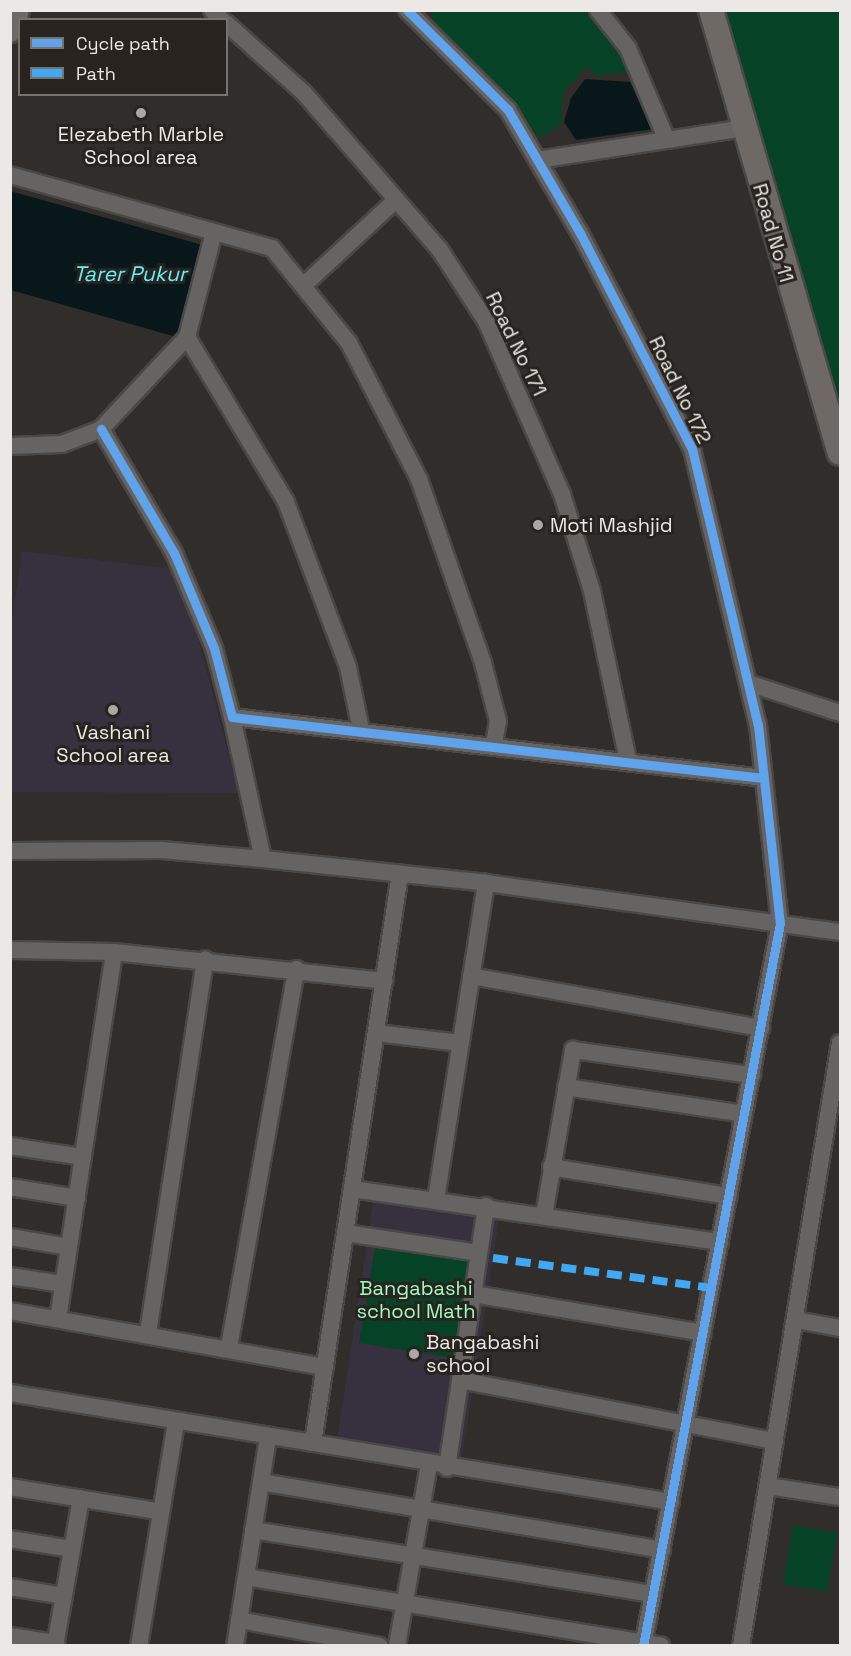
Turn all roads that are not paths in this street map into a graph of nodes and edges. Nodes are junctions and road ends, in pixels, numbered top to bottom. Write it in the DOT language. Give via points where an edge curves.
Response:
graph roads {
  1 [pos="17,10"];
  2 [pos="406,10"];
  3 [pos="430,10"];
  4 [pos="598,10"];
  5 [pos="711,10"];
  6 [pos="228,25"];
  7 [pos="423,26"];
  8 [pos="10,30"];
  9 [pos="744,128"];
  10 [pos="666,138"];
  11 [pos="537,159"];
  12 [pos="10,175"];
  13 [pos="396,200"];
  14 [pos="214,232"];
  15 [pos="303,286"];
  16 [pos="187,337"];
  17 [pos="100,429"];
  18 [pos="10,446"];
  19 [pos="840,453"];
  20 [pos="748,683"];
  21 [pos="840,713"];
  22 [pos="232,717"];
  23 [pos="361,730"];
  24 [pos="494,744"];
  25 [pos="628,760"];
  26 [pos="764,778"];
  27 [pos="10,851"];
  28 [pos="263,859"];
  29 [pos="400,874"];
  30 [pos="486,883"];
  31 [pos="780,923"];
  32 [pos="840,932"];
  33 [pos="10,950"];
  34 [pos="114,952"];
  35 [pos="205,959"];
  36 [pos="296,969"];
  37 [pos="471,976"];
  38 [pos="384,981"];
  39 [pos="761,1028"];
  40 [pos="376,1033"];
  41 [pos="840,1043"];
  42 [pos="460,1044"];
  43 [pos="752,1075"];
  44 [pos="566,1087"];
  45 [pos="744,1114"];
  46 [pos="10,1146"];
  47 [pos="832,1155"];
  48 [pos="83,1157"];
  49 [pos="551,1167"];
  50 [pos="10,1187"];
  51 [pos="352,1189"];
  52 [pos="729,1196"];
  53 [pos="77,1198"];
  54 [pos="436,1199"];
  55 [pos="486,1206"];
  56 [pos="543,1215"];
  57 [pos="345,1233"];
  58 [pos="10,1237"];
  59 [pos="720,1242"];
  60 [pos="69,1247"];
  61 [pos="479,1253"];
  62 [pos="10,1276"];
  63 [pos="63,1284"];
  64 [pos="473,1294"];
  65 [pos="10,1311"];
  66 [pos="58,1319"];
  67 [pos="796,1320"];
  68 [pos="840,1328"];
  69 [pos="148,1333"];
  70 [pos="703,1333"];
  71 [pos="229,1347"];
  72 [pos="325,1367"];
  73 [pos="460,1380"];
  74 [pos="10,1393"];
  75 [pos="686,1420"];
  76 [pos="176,1423"];
  77 [pos="268,1438"];
  78 [pos="775,1441"];
  79 [pos="313,1443"];
  80 [pos="429,1466"];
  81 [pos="447,1468"];
  82 [pos="261,1482"];
  83 [pos="768,1486"];
  84 [pos="10,1487"];
  85 [pos="840,1497"];
  86 [pos="81,1498"];
  87 [pos="671,1502"];
  88 [pos="156,1511"];
  89 [pos="421,1512"];
  90 [pos="253,1530"];
  91 [pos="10,1539"];
  92 [pos="72,1548"];
  93 [pos="662,1550"];
  94 [pos="413,1556"];
  95 [pos="246,1577"];
  96 [pos="10,1587"];
  97 [pos="653,1594"];
  98 [pos="64,1596"];
  99 [pos="404,1605"];
  100 [pos="239,1620"];
  101 [pos="10,1636"];
  102 [pos="56,1644"];
  103 [pos="643,1644"];
  104 [pos="139,1646"];
  105 [pos="235,1646"];
  106 [pos="380,1646"];
  107 [pos="397,1646"];
  108 [pos="661,1646"];
  109 [pos="741,1646"];
  1 -- 8 [label="street"];
  2 -- 7 [label="street, Road No 172"];
  3 -- 7 [label="street"];
  4 -- 10 [label="street" via="628,48"];
  5 -- 9 [label="street, Road No 11"];
  6 -- 13 [label="street, Road No 171" via="304,93"];
  7 -- 11 [label="street, Road No 172" via="507,110"];
  9 -- 10 [label="street"];
  9 -- 19 [label="street, Road No 11"];
  10 -- 11 [label="street"];
  11 -- 20 [label="street, Road No 172" via="692,449"];
  12 -- 14 [label="street"];
  13 -- 15 [label="street"];
  13 -- 25 [label="street, Road No 171" via="440,250 486,321 562,494 592,591"];
  14 -- 15 [label="street" via="272,248"];
  14 -- 16 [label="street"];
  15 -- 24 [label="street" via="349,343 419,479 483,663 498,721"];
  16 -- 17 [label="street"];
  16 -- 23 [label="street" via="286,502 348,667"];
  17 -- 18 [label="street" via="62,444"];
  17 -- 22 [label="street" via="174,553 214,648"];
  20 -- 21 [label="street"];
  20 -- 26 [label="street, Road No 172"];
  22 -- 23 [label="street"];
  22 -- 28 [label="street"];
  23 -- 24 [label="street"];
  24 -- 25 [label="street"];
  25 -- 26 [label="street"];
  26 -- 31 [label="street, Road No 172"];
  27 -- 28 [label="street" via="162,850"];
  28 -- 29 [label="street"];
  29 -- 30 [label="street"];
  29 -- 38 [label="street"];
  30 -- 31 [label="street"];
  30 -- 37 [label="street"];
  31 -- 32 [label="street"];
  31 -- 39 [label="street, Road No 172"];
  33 -- 34 [label="street"];
  34 -- 35 [label="street"];
  34 -- 48 [label="street"];
  35 -- 36 [label="street"];
  35 -- 69 [label="street"];
  36 -- 38 [label="street"];
  36 -- 71 [label="street"];
  37 -- 39 [label="street"];
  37 -- 42 [label="street"];
  38 -- 40 [label="street"];
  39 -- 43 [label="street, Road No 172"];
  40 -- 42 [label="street"];
  40 -- 51 [label="street"];
  41 -- 47 [label="street"];
  42 -- 54 [label="street"];
  43 -- 44 [label="street" via="573,1050"];
  43 -- 45 [label="street, Road No 172"];
  44 -- 45 [label="street"];
  44 -- 49 [label="street"];
  45 -- 52 [label="street, Road No 172"];
  46 -- 48 [label="street"];
  47 -- 67 [label="street"];
  48 -- 53 [label="street"];
  49 -- 52 [label="street"];
  49 -- 56 [label="street"];
  50 -- 53 [label="street"];
  51 -- 54 [label="street"];
  51 -- 57 [label="street"];
  52 -- 59 [label="street, Road No 172"];
  53 -- 60 [label="street"];
  54 -- 55 [label="street"];
  55 -- 56 [label="street"];
  55 -- 61 [label="street"];
  56 -- 59 [label="street"];
  57 -- 61 [label="street"];
  57 -- 72 [label="street"];
  58 -- 60 [label="street"];
  59 -- 70 [label="street, Road No 172"];
  60 -- 63 [label="street"];
  61 -- 64 [label="street"];
  62 -- 63 [label="street"];
  63 -- 66 [label="street"];
  64 -- 70 [label="street"];
  64 -- 73 [label="street"];
  65 -- 66 [label="street"];
  66 -- 69 [label="street"];
  67 -- 68 [label="street"];
  67 -- 78 [label="street"];
  69 -- 71 [label="street"];
  70 -- 75 [label="street, Road No 172"];
  71 -- 72 [label="street"];
  72 -- 79 [label="street"];
  73 -- 75 [label="street"];
  73 -- 81 [label="street"];
  74 -- 76 [label="street"];
  75 -- 78 [label="street"];
  75 -- 87 [label="street, Road No 172"];
  76 -- 77 [label="street"];
  76 -- 104 [label="street"];
  77 -- 79 [label="street"];
  77 -- 82 [label="street"];
  78 -- 83 [label="street"];
  79 -- 80 [label="street"];
  80 -- 81 [label="street"];
  80 -- 89 [label="street"];
  81 -- 87 [label="street"];
  82 -- 89 [label="street"];
  82 -- 90 [label="street"];
  83 -- 85 [label="street"];
  83 -- 109 [label="street"];
  84 -- 86 [label="street"];
  86 -- 88 [label="street"];
  86 -- 92 [label="street"];
  87 -- 93 [label="street, Road No 172"];
  89 -- 93 [label="street"];
  89 -- 94 [label="street"];
  90 -- 94 [label="street"];
  90 -- 95 [label="street"];
  91 -- 92 [label="street"];
  92 -- 98 [label="street"];
  93 -- 97 [label="street, Road No 172"];
  94 -- 97 [label="street"];
  94 -- 99 [label="street"];
  95 -- 99 [label="street"];
  95 -- 100 [label="street"];
  96 -- 98 [label="street"];
  97 -- 103 [label="street, Road No 172"];
  98 -- 102 [label="street"];
  99 -- 103 [label="street"];
  99 -- 107 [label="street"];
  100 -- 105 [label="street"];
  100 -- 106 [label="street"];
  101 -- 102 [label="street"];
  103 -- 108 [label="street"];
}
